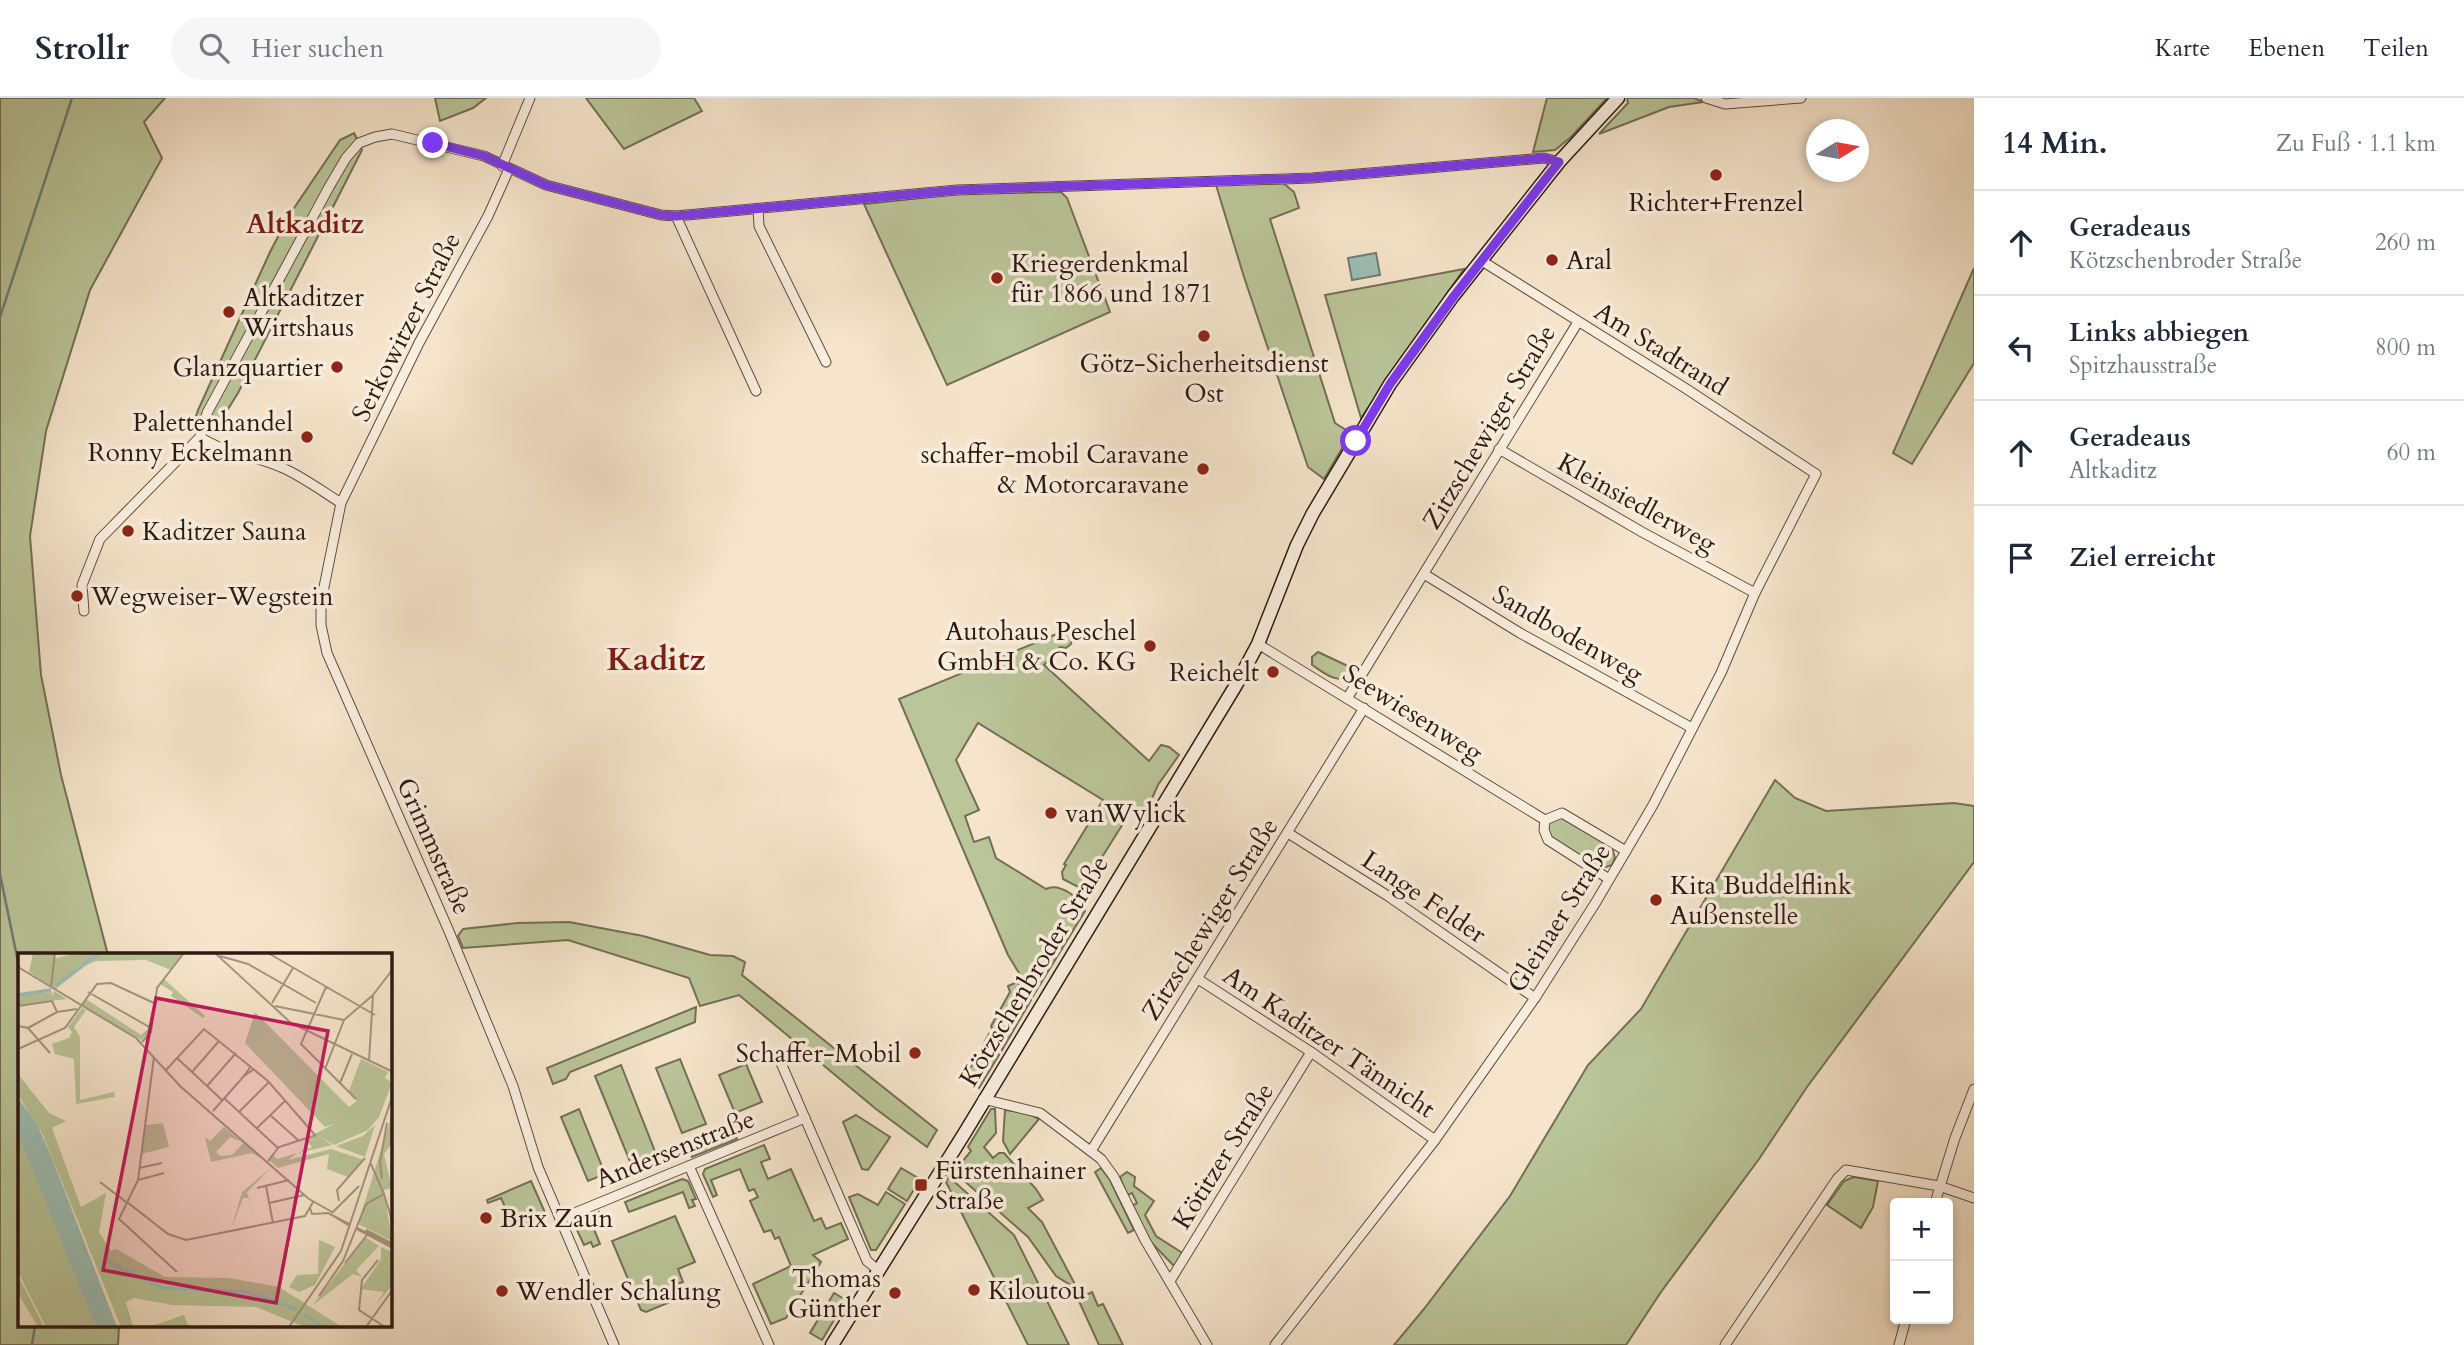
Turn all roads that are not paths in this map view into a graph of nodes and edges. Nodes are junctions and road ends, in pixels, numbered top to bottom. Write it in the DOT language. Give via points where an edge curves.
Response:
graph roads {
  1 [pos="530,98"];
  2 [pos="1618,98"];
  3 [pos="1706,98"];
  4 [pos="1801,98"];
  5 [pos="1755,100"];
  6 [pos="1559,162"];
  7 [pos="505,168"];
  8 [pos="758,209"];
  9 [pos="676,216"];
  10 [pos="1482,261"];
  11 [pos="1578,322"];
  12 [pos="826,362"];
  13 [pos="756,391"];
  14 [pos="200,437"];
  15 [pos="1499,449"];
  16 [pos="1816,474"];
  17 [pos="341,503"];
  18 [pos="1424,574"];
  19 [pos="1755,593"];
  20 [pos="84,611"];
  21 [pos="1258,644"];
  22 [pos="1348,697"];
  23 [pos="1364,708"];
  24 [pos="1692,728"];
  25 [pos="1545,820"];
  26 [pos="1288,833"];
  27 [pos="1626,851"];
  28 [pos="1609,879"];
  29 [pos="1198,979"];
  30 [pos="1535,998"];
  31 [pos="1311,1052"];
  32 [pos="781,1063"];
  33 [pos="1974,1089"];
  34 [pos="983,1099"];
  35 [pos="805,1118"];
  36 [pos="1435,1140"];
  37 [pos="1091,1151"];
  38 [pos="689,1166"];
  39 [pos="1939,1186"];
  40 [pos="1936,1198"];
  41 [pos="1974,1198"];
  42 [pos="560,1219"];
  43 [pos="878,1270"];
  44 [pos="1170,1281"];
  45 [pos="1905,1324"];
  46 [pos="614,1345"];
  47 [pos="769,1345"];
  48 [pos="832,1345"];
  49 [pos="1207,1345"];
  50 [pos="1275,1345"];
  51 [pos="1725,1345"];
  52 [pos="1899,1345"];
  1 -- 7 [label="street, Serkowitzer Straße"];
  2 -- 6 [label="street, Kötzschenbroder Straße"];
  3 -- 5 [label="street" via="1725,104"];
  4 -- 5 [label="street"];
  6 -- 8 [label="street" via="1544,158 1296,179 957,190"];
  6 -- 10 [label="street, Kötzschenbroder Straße"];
  7 -- 9 [label="street" via="567,192"];
  7 -- 14 [label="street" via="484,156 392,134 359,143 329,187 272,292 207,413"];
  7 -- 17 [label="street, Serkowitzer Straße" via="488,216 419,343"];
  8 -- 9 [label="street"];
  8 -- 12 [label="street" via="760,226"];
  9 -- 13 [label="street"];
  10 -- 11 [label="street, Am Stadtrand"];
  10 -- 21 [label="street, Kötzschenbroder Straße" via="1390,384 1313,513"];
  11 -- 15 [label="street, Zitzschewiger Straße"];
  11 -- 16 [label="street, Am Stadtrand"];
  14 -- 17 [label="street" via="214,447 284,468"];
  14 -- 20 [label="street" via="100,540 82,585"];
  15 -- 18 [label="street, Zitzschewiger Straße"];
  15 -- 19 [label="street, Kleinsiedlerweg"];
  16 -- 19 [label="street, Gleinaer Straße"];
  17 -- 42 [label="street, Grimmstraße" via="321,602 327,653 513,1086"];
  18 -- 22 [label="street, Zitzschewiger Straße"];
  18 -- 24 [label="street, Sandbodenweg"];
  19 -- 24 [label="street, Gleinaer Straße"];
  21 -- 22 [label="street, Seewiesenweg"];
  21 -- 34 [label="street, Kötzschenbroder Straße"];
  22 -- 23 [label="street, Seewiesenweg"];
  23 -- 25 [label="street, Seewiesenweg"];
  23 -- 26 [label="street, Zitzschewiger Straße"];
  24 -- 27 [label="street, Gleinaer Straße"];
  25 -- 27 [label="street, Seewiesenweg" via="1562,813"];
  25 -- 28 [label="street, Seewiesenweg" via="1548,840"];
  26 -- 29 [label="street, Zitzschewiger Straße"];
  26 -- 30 [label="street, Lange Felder"];
  27 -- 28 [label="street, Gleinaer Straße"];
  28 -- 30 [label="street, Gleinaer Straße"];
  29 -- 31 [label="street, Am Kaditzer Tännicht"];
  29 -- 37 [label="street, Zitzschewiger Straße"];
  30 -- 36 [label="street, Gleinaer Straße"];
  31 -- 36 [label="street, Am Kaditzer Tännicht"];
  31 -- 44 [label="street, Kötitzer Straße"];
  32 -- 35 [label="street"];
  33 -- 39 [label="street"];
  34 -- 37 [label="street" via="1040,1113"];
  34 -- 43 [label="street, Kötzschenbroder Straße"];
  35 -- 38 [label="street, Andersenstraße"];
  35 -- 43 [label="street" via="867,1261"];
  36 -- 50 [label="street, Gleinaer Straße"];
  37 -- 44 [label="street" via="1114,1177"];
  38 -- 42 [label="street, Andersenstraße"];
  38 -- 47 [label="street"];
  39 -- 40 [label="street"];
  39 -- 41 [label="street"];
  39 -- 51 [label="street" via="1846,1170"];
  42 -- 46 [label="street, Grimmstraße"];
  43 -- 48 [label="street, Kötzschenbroder Straße"];
  44 -- 49 [label="street"];
  45 -- 52 [label="street"];
}
